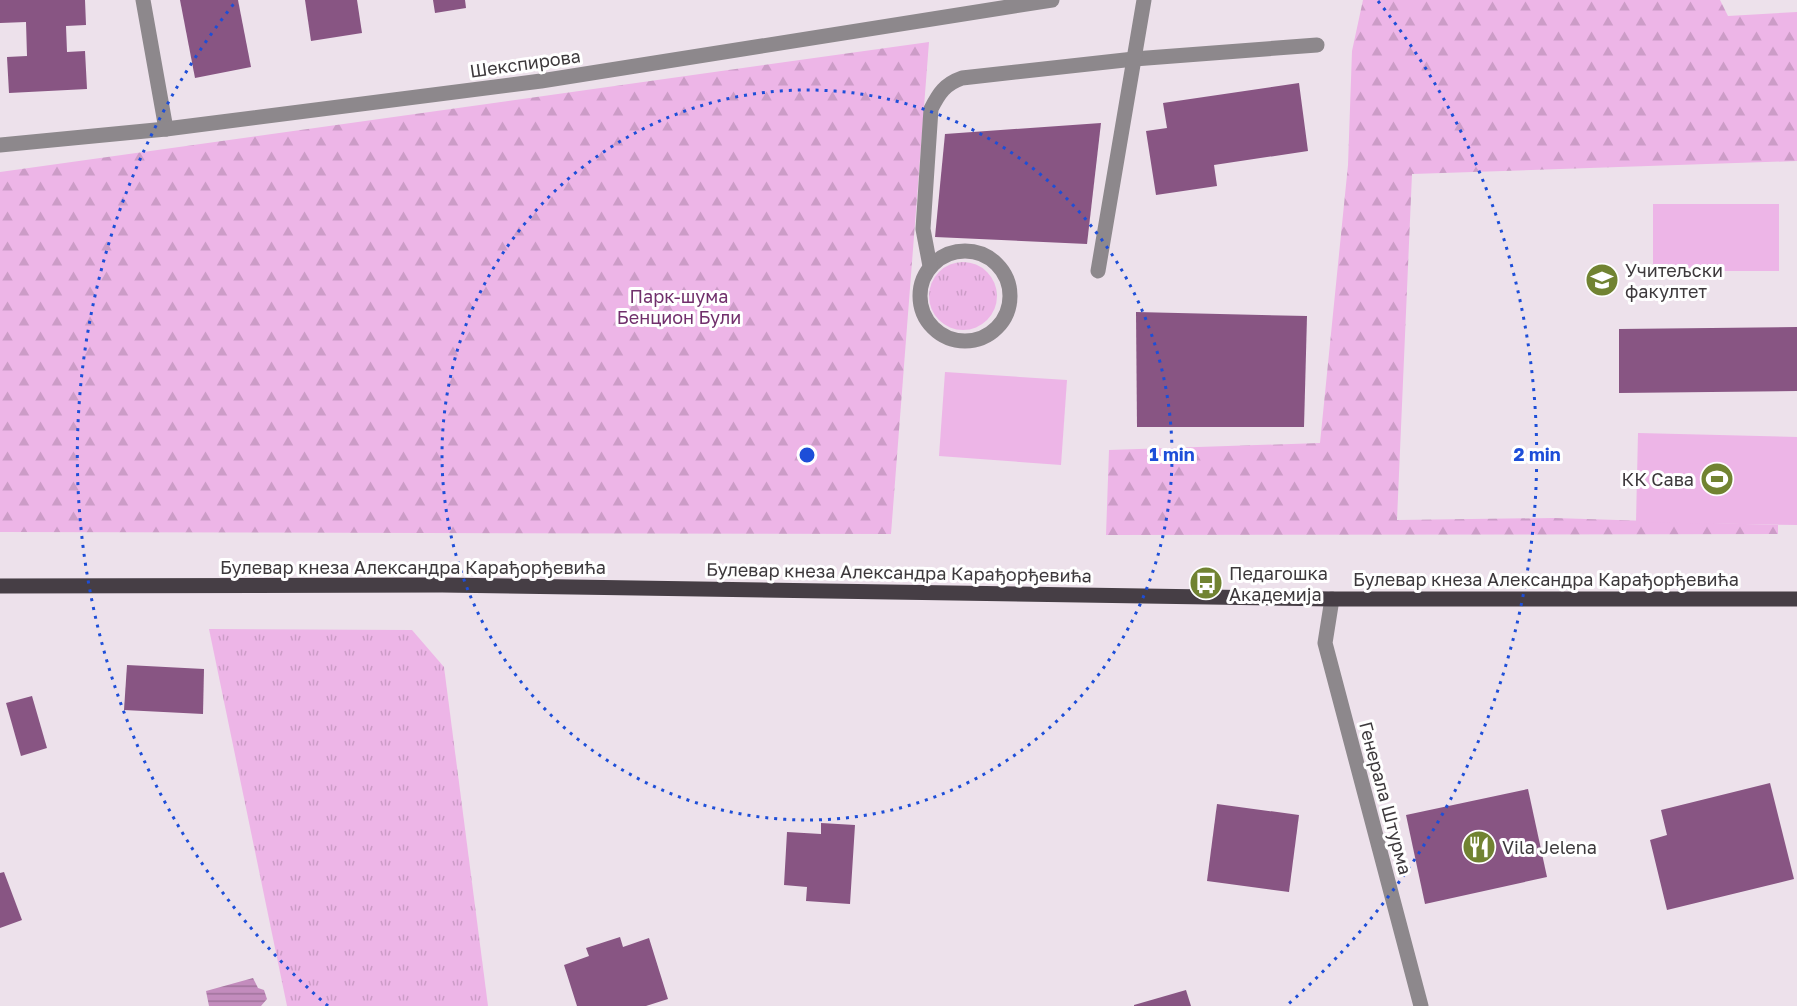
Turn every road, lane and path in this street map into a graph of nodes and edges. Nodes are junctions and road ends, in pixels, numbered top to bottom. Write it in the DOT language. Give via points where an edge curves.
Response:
graph roads {
  1 [pos="143,0"];
  2 [pos="1052,0"];
  3 [pos="1143,0"];
  4 [pos="1317,45"];
  5 [pos="1134,59"];
  6 [pos="166,129"];
  7 [pos="0,145"];
  8 [pos="930,266"];
  9 [pos="1098,271"];
  10 [pos="0,585"];
  11 [pos="1332,599"];
  12 [pos="1797,599"];
  13 [pos="1421,1006"];
  1 -- 6 [label="street"];
  2 -- 6 [label="street, Шекспирова" via="541,81"];
  3 -- 5 [label="street"];
  4 -- 5 [label="street"];
  5 -- 8 [label="street" via="962,78 948,83 931,109 923,229"];
  5 -- 9 [label="street"];
  6 -- 7 [label="street, Шекспирова"];
  8 -- 8 [label="street" via="922,279 920,294 925,315 938,332 966,341 981,338 1003,320 1010,291 1006,276 985,255 956,251"];
  10 -- 11 [label="main road, Булевар кнеза Александра Карађорђевића" via="533,586"];
  11 -- 12 [label="main road, Булевар кнеза Александра Карађорђевића"];
  11 -- 13 [label="street, Генерала Штурма" via="1325,643"];
}
